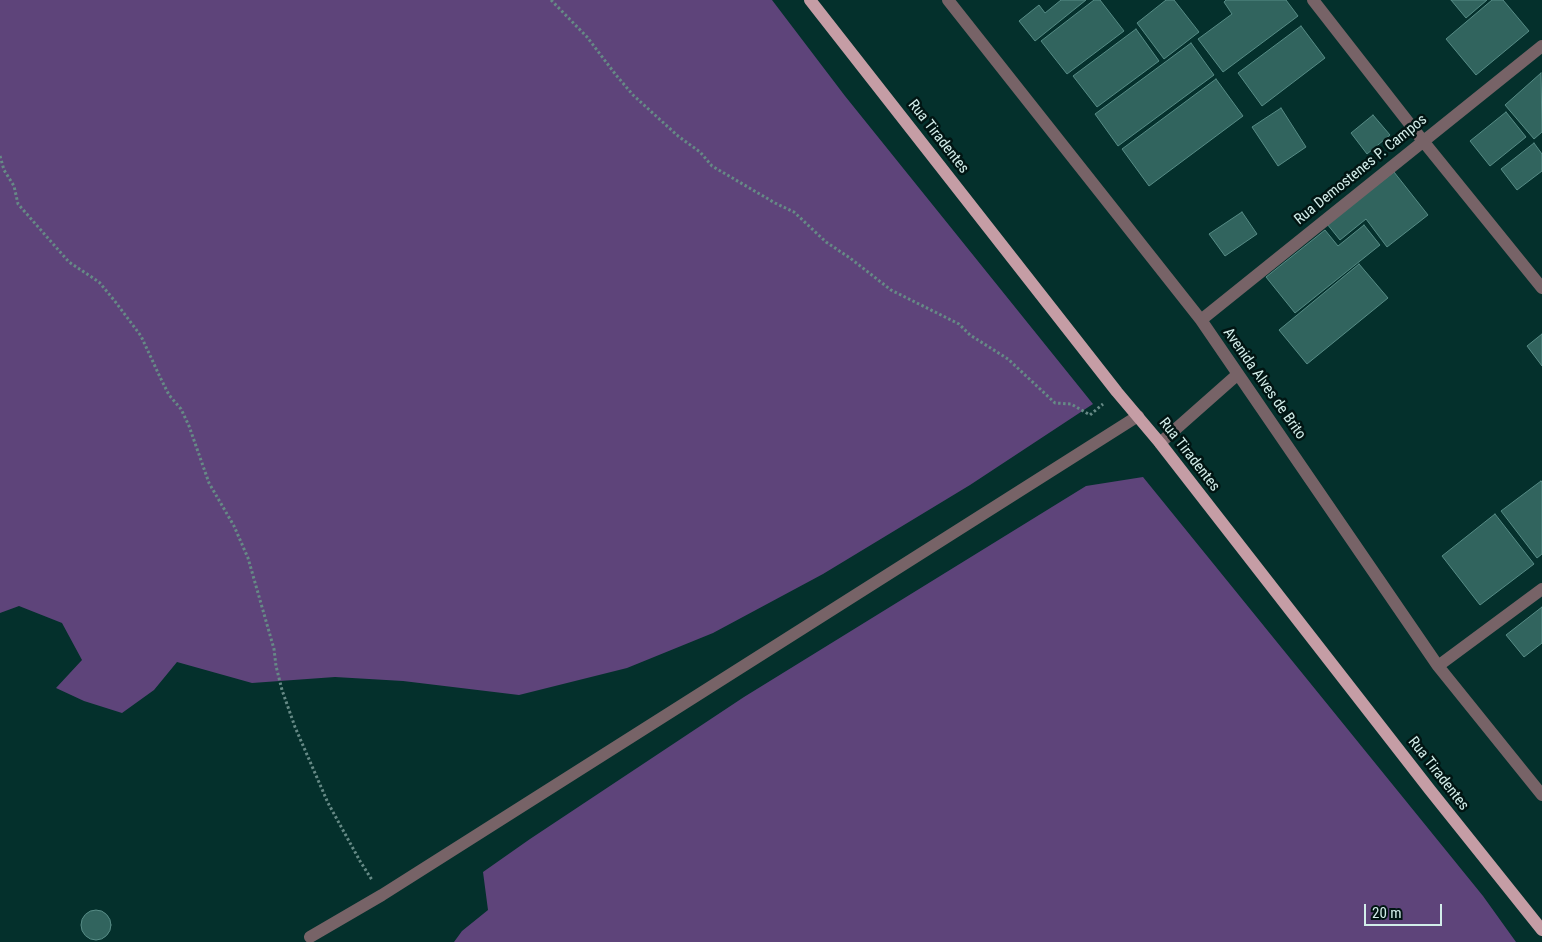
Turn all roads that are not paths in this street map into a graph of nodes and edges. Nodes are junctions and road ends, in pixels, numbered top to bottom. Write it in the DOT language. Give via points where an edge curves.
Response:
graph roads {
  1 [pos="810,0"];
  2 [pos="948,0"];
  3 [pos="1314,0"];
  4 [pos="1542,46"];
  5 [pos="1423,141"];
  6 [pos="1542,288"];
  7 [pos="1200,320"];
  8 [pos="1238,374"];
  9 [pos="1138,416"];
  10 [pos="1160,444"];
  11 [pos="1542,588"];
  12 [pos="1438,666"];
  13 [pos="1542,795"];
  14 [pos="1542,930"];
  15 [pos="310,936"];
  1 -- 9 [label="main road, Rua Tiradentes"];
  2 -- 7 [label="street, Avenida Alves de Brito"];
  3 -- 5 [label="street"];
  4 -- 5 [label="street, Rua Demostenes P. Campos"];
  5 -- 6 [label="street"];
  5 -- 7 [label="street, Rua Demostenes P. Campos"];
  7 -- 8 [label="street, Avenida Alves de Brito"];
  8 -- 10 [label="street"];
  8 -- 12 [label="street, Avenida Alves de Brito"];
  9 -- 10 [label="main road, Rua Tiradentes"];
  9 -- 15 [label="street" via="382,895"];
  10 -- 14 [label="main road, Rua Tiradentes"];
  11 -- 12 [label="street"];
  12 -- 13 [label="street, Avenida Alves de Brito"];
}
